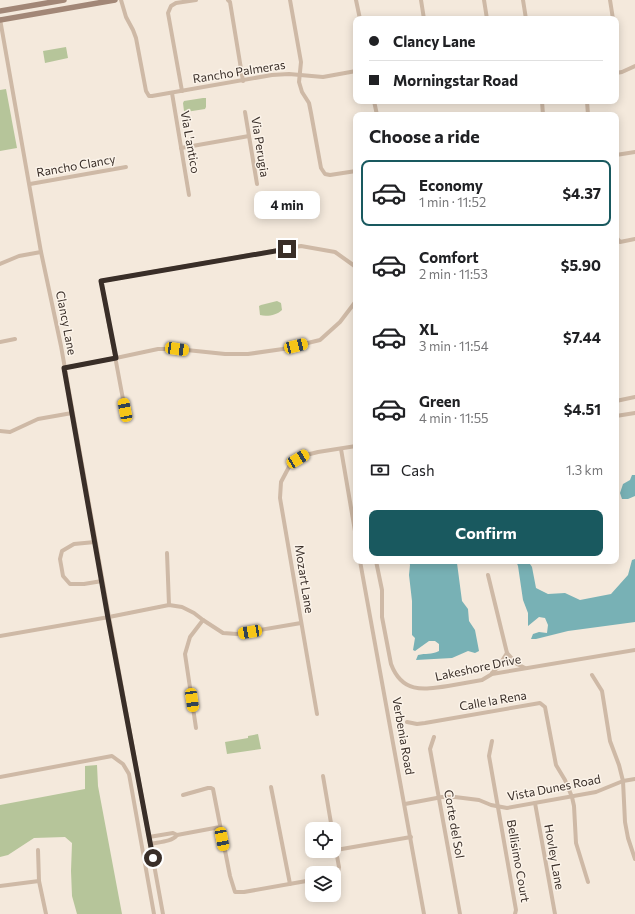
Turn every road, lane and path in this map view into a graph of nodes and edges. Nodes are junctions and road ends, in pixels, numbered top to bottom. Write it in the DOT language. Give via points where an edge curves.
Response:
graph roads {
  1 [pos="64,0"];
  2 [pos="115,0"];
  3 [pos="121,0"];
  4 [pos="196,0"];
  5 [pos="228,0"];
  6 [pos="290,0"];
  7 [pos="356,0"];
  8 [pos="421,0"];
  9 [pos="484,0"];
  10 [pos="523,0"];
  11 [pos="610,0"];
  12 [pos="0,11"];
  13 [pos="359,16"];
  14 [pos="424,16"];
  15 [pos="487,16"];
  16 [pos="526,16"];
  17 [pos="613,16"];
  18 [pos="0,20"];
  19 [pos="635,66"];
  20 [pos="353,72"];
  21 [pos="619,72"];
  22 [pos="299,75"];
  23 [pos="243,81"];
  24 [pos="182,91"];
  25 [pos="172,93"];
  26 [pos="245,112"];
  27 [pos="249,136"];
  28 [pos="181,148"];
  29 [pos="635,152"];
  30 [pos="619,155"];
  31 [pos="126,167"];
  32 [pos="353,171"];
  33 [pos="30,184"];
  34 [pos="257,184"];
  35 [pos="189,195"];
  36 [pos="635,239"];
  37 [pos="619,241"];
  38 [pos="41,252"];
  39 [pos="0,264"];
  40 [pos="353,265"];
  41 [pos="353,305"];
  42 [pos="15,339"];
  43 [pos="0,342"];
  44 [pos="116,358"];
  45 [pos="64,368"];
  46 [pos="635,397"];
  47 [pos="619,400"];
  48 [pos="125,410"];
  49 [pos="72,413"];
  50 [pos="635,413"];
  51 [pos="619,416"];
  52 [pos="0,431"];
  53 [pos="353,447"];
  54 [pos="341,449"];
  55 [pos="353,519"];
  56 [pos="95,542"];
  57 [pos="167,553"];
  58 [pos="361,564"];
  59 [pos="377,564"];
  60 [pos="488,574"];
  61 [pos="102,581"];
  62 [pos="169,605"];
  63 [pos="108,618"];
  64 [pos="203,620"];
  65 [pos="301,623"];
  66 [pos="0,636"];
  67 [pos="635,650"];
  68 [pos="507,653"];
  69 [pos="525,668"];
  70 [pos="492,674"];
  71 [pos="592,675"];
  72 [pos="317,714"];
  73 [pos="406,722"];
  74 [pos="196,728"];
  75 [pos="434,737"];
  76 [pos="492,741"];
  77 [pos="322,776"];
  78 [pos="0,777"];
  79 [pos="635,779"];
  80 [pos="623,781"];
  81 [pos="271,787"];
  82 [pos="182,795"];
  83 [pos="572,797"];
  84 [pos="439,798"];
  85 [pos="405,804"];
  86 [pos="535,804"];
  87 [pos="498,807"];
  88 [pos="331,822"];
  89 [pos="220,827"];
  90 [pos="177,835"];
  91 [pos="149,837"];
  92 [pos="411,837"];
  93 [pos="150,844"];
  94 [pos="341,849"];
  95 [pos="38,850"];
  96 [pos="635,859"];
  97 [pos="39,881"];
  98 [pos="305,881"];
  99 [pos="588,882"];
  100 [pos="290,884"];
  101 [pos="0,886"];
  102 [pos="46,914"];
  103 [pos="154,914"];
  104 [pos="163,914"];
  105 [pos="424,914"];
  106 [pos="460,914"];
  107 [pos="515,914"];
  108 [pos="555,914"];
  1 -- 12 [label="main road"];
  2 -- 18 [label="main road"];
  3 -- 25 [label="street, Rancho Palmeras" via="126,17 134,30 146,91 149,96"];
  4 -- 24 [label="street" via="176,3 171,6 168,13"];
  5 -- 23 [label="street"];
  6 -- 22 [label="street" via="301,62"];
  7 -- 13 [label="street"];
  8 -- 14 [label="street"];
  9 -- 15 [label="street"];
  10 -- 16 [label="street"];
  11 -- 17 [label="street"];
  18 -- 33 [label="street, Clancy Lane"];
  19 -- 21 [label="street"];
  20 -- 22 [label="street, Rancho Palmeras" via="323,77"];
  22 -- 23 [label="street, Rancho Palmeras" via="272,75"];
  22 -- 32 [label="street" via="302,92 311,113 322,171 330,175"];
  23 -- 24 [label="street, Rancho Palmeras"];
  24 -- 25 [label="street, Rancho Palmeras"];
  25 -- 28 [label="street, Via L'antico"];
  26 -- 27 [label="street, Via Perugia"];
  27 -- 28 [label="street"];
  27 -- 34 [label="street, Via Perugia"];
  28 -- 35 [label="street, Via L'antico"];
  29 -- 30 [label="street"];
  31 -- 33 [label="street, Rancho Clancy"];
  33 -- 38 [label="street, Clancy Lane"];
  36 -- 37 [label="street"];
  38 -- 39 [label="street" via="20,256"];
  38 -- 45 [label="street, Clancy Lane"];
  40 -- 44 [label="street" via="335,252 301,246 101,281"];
  41 -- 44 [label="street" via="340,322 320,340 284,349 225,354 158,349"];
  42 -- 43 [label="street"];
  44 -- 45 [label="street"];
  44 -- 48 [label="street"];
  45 -- 49 [label="street, Clancy Lane"];
  46 -- 47 [label="street"];
  49 -- 52 [label="street" via="38,419 10,432"];
  49 -- 56 [label="street, Clancy Lane"];
  50 -- 51 [label="street"];
  53 -- 54 [label="street, Mozart Lane"];
  54 -- 55 [label="street"];
  54 -- 65 [label="street, Mozart Lane" via="306,455 290,465 281,482 280,498"];
  56 -- 61 [label="street, Clancy Lane"];
  56 -- 61 [label="street" via="74,544 62,551 60,559 63,576 70,584"];
  57 -- 62 [label="street"];
  58 -- 85 [label="street, Verbenia Road"];
  59 -- 70 [label="street, Lakeshore Drive" via="382,590 382,616 391,664 404,683 415,688 429,689 482,680"];
  60 -- 68 [label="street"];
  61 -- 63 [label="street, Clancy Lane"];
  62 -- 63 [label="street, Mozart Lane"];
  62 -- 64 [label="street, Mozart Lane" via="182,607"];
  63 -- 66 [label="street, Mozart Lane"];
  63 -- 91 [label="street, Clancy Lane"];
  64 -- 65 [label="street, Mozart Lane" via="223,633 237,634"];
  64 -- 74 [label="street" via="190,637 185,654"];
  65 -- 72 [label="street"];
  67 -- 69 [label="street, Lakeshore Drive"];
  68 -- 69 [label="street" via="517,664"];
  68 -- 70 [label="street"];
  69 -- 70 [label="street, Lakeshore Drive"];
  71 -- 80 [label="street" via="602,691 610,742"];
  73 -- 83 [label="street, Calle la Rena" via="425,723 540,703 545,707 556,765"];
  75 -- 84 [label="street, Corte del Sol" via="430,749"];
  76 -- 87 [label="street, Bellisimo Court" via="489,756"];
  77 -- 88 [label="street"];
  78 -- 103 [label="street" via="112,756 123,764 129,774"];
  79 -- 80 [label="street, Vista Dunes Road"];
  80 -- 83 [label="street, Vista Dunes Road" via="596,792"];
  80 -- 96 [label="street" via="625,822"];
  81 -- 100 [label="street"];
  82 -- 89 [label="street" via="213,789"];
  83 -- 86 [label="street, Vista Dunes Road"];
  83 -- 99 [label="street, Calle la Rena" via="576,843"];
  84 -- 85 [label="street, Vista Dunes Road"];
  84 -- 87 [label="street, Vista Dunes Road" via="470,798"];
  84 -- 106 [label="street, Corte del Sol"];
  85 -- 92 [label="street, Verbenia Road"];
  86 -- 87 [label="street, Vista Dunes Road"];
  86 -- 108 [label="street, Hovley Lane"];
  87 -- 107 [label="street, Bellisimo Court"];
  89 -- 90 [label="street"];
  89 -- 100 [label="street" via="235,892"];
  90 -- 91 [label="street" via="174,833"];
  90 -- 93 [label="street" via="169,840"];
  91 -- 93 [label="street, Clancy Lane"];
  92 -- 94 [label="street"];
  92 -- 105 [label="street, Verbenia Road"];
  93 -- 104 [label="street, Clancy Lane"];
  95 -- 97 [label="street"];
  97 -- 101 [label="street"];
  97 -- 102 [label="street"];
  98 -- 100 [label="street"];
}
